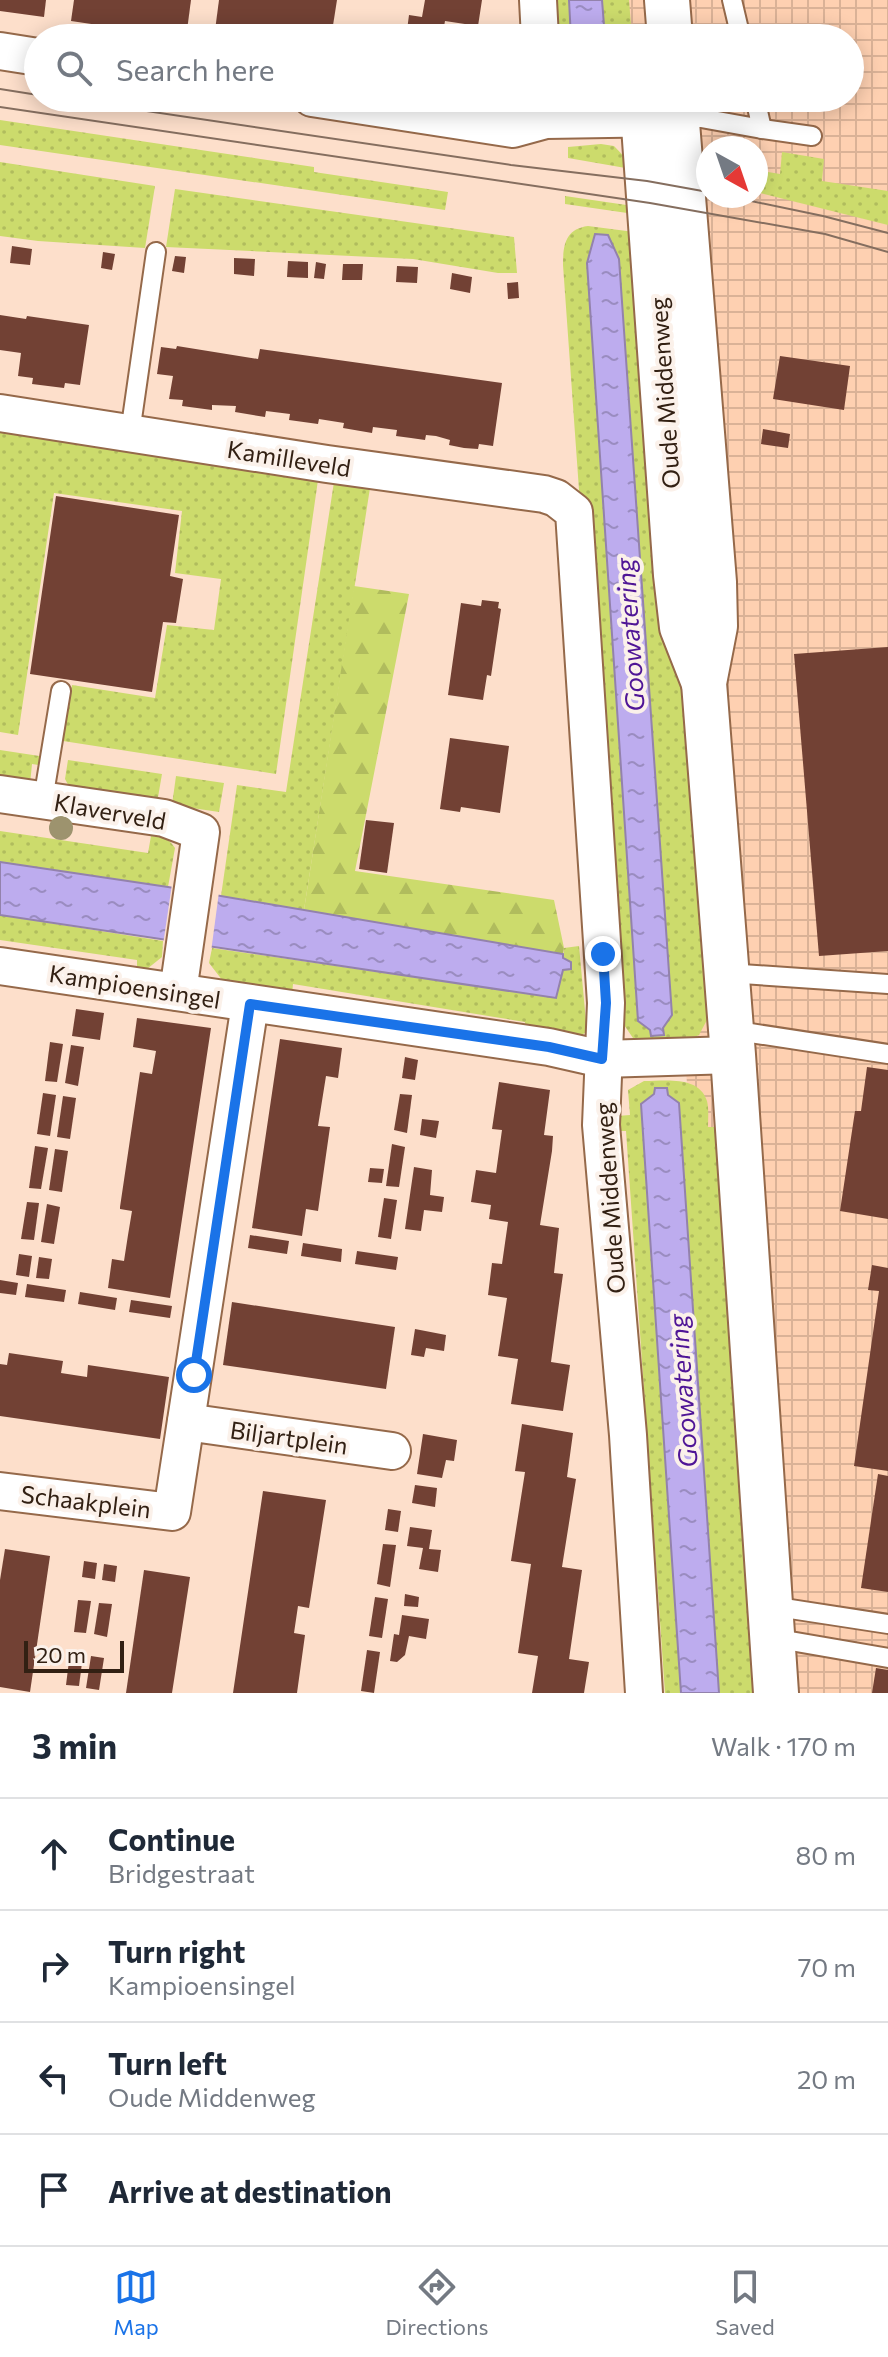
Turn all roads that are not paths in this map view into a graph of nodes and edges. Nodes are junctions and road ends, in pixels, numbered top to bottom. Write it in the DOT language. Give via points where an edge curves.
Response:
graph roads {
  1 [pos="538,0"];
  2 [pos="637,0"];
  3 [pos="667,0"];
  4 [pos="732,0"];
  5 [pos="539,24"];
  6 [pos="638,24"];
  7 [pos="669,24"];
  8 [pos="738,24"];
  9 [pos="0,51"];
  10 [pos="24,55"];
  11 [pos="403,112"];
  12 [pos="540,112"];
  13 [pos="659,112"];
  14 [pos="676,112"];
  15 [pos="758,112"];
  16 [pos="762,129"];
  17 [pos="812,136"];
  18 [pos="156,252"];
  19 [pos="0,413"];
  20 [pos="130,433"];
  21 [pos="574,512"];
  22 [pos="61,691"];
  23 [pos="0,794"];
  24 [pos="43,800"];
  25 [pos="0,966"];
  26 [pos="727,973"];
  27 [pos="180,976"];
  28 [pos="888,984"];
  29 [pos="250,1004"];
  30 [pos="732,1042"];
  31 [pos="888,1054"];
  32 [pos="602,1059"];
  33 [pos="186,1422"];
  34 [pos="392,1451"];
  35 [pos="0,1491"];
  36 [pos="772,1622"];
  37 [pos="888,1624"];
  38 [pos="888,1658"];
  39 [pos="644,1693"];
  40 [pos="776,1693"];
  1 -- 5 [label="street"];
  2 -- 6 [label="street"];
  3 -- 7 [label="street"];
  4 -- 8 [label="lane"];
  9 -- 10 [label="street"];
  11 -- 12 [label="street" via="513,129"];
  13 -- 26 [label="street, Oude Middenweg" via="680,614 704,683"];
  14 -- 16 [label="lane"];
  15 -- 16 [label="lane"];
  16 -- 17 [label="lane"];
  18 -- 20 [label="lane"];
  19 -- 20 [label="street, Kamilleveld"];
  20 -- 21 [label="street, Kamilleveld" via="544,494"];
  21 -- 32 [label="street, Oude Middenweg" via="606,1003"];
  22 -- 24 [label="lane"];
  23 -- 24 [label="street, Klaverveld"];
  24 -- 27 [label="street, Klaverveld" via="164,818 201,832"];
  25 -- 27 [label="street, Kampioensingel"];
  26 -- 28 [label="lane"];
  26 -- 30 [label="street, Oude Middenweg"];
  27 -- 29 [label="street, Kampioensingel"];
  29 -- 32 [label="street, Kampioensingel"];
  29 -- 33 [label="street"];
  30 -- 31 [label="lane"];
  30 -- 32 [label="street, Kampioensingel"];
  30 -- 36 [label="street, Oude Middenweg"];
  32 -- 39 [label="street, Oude Middenweg" via="601,1125"];
  33 -- 34 [label="street, Biljartplein"];
  33 -- 35 [label="street, Schaakplein" via="172,1512"];
  36 -- 37 [label="lane"];
  36 -- 38 [label="lane"];
  36 -- 40 [label="street, Oude Middenweg"];
}
